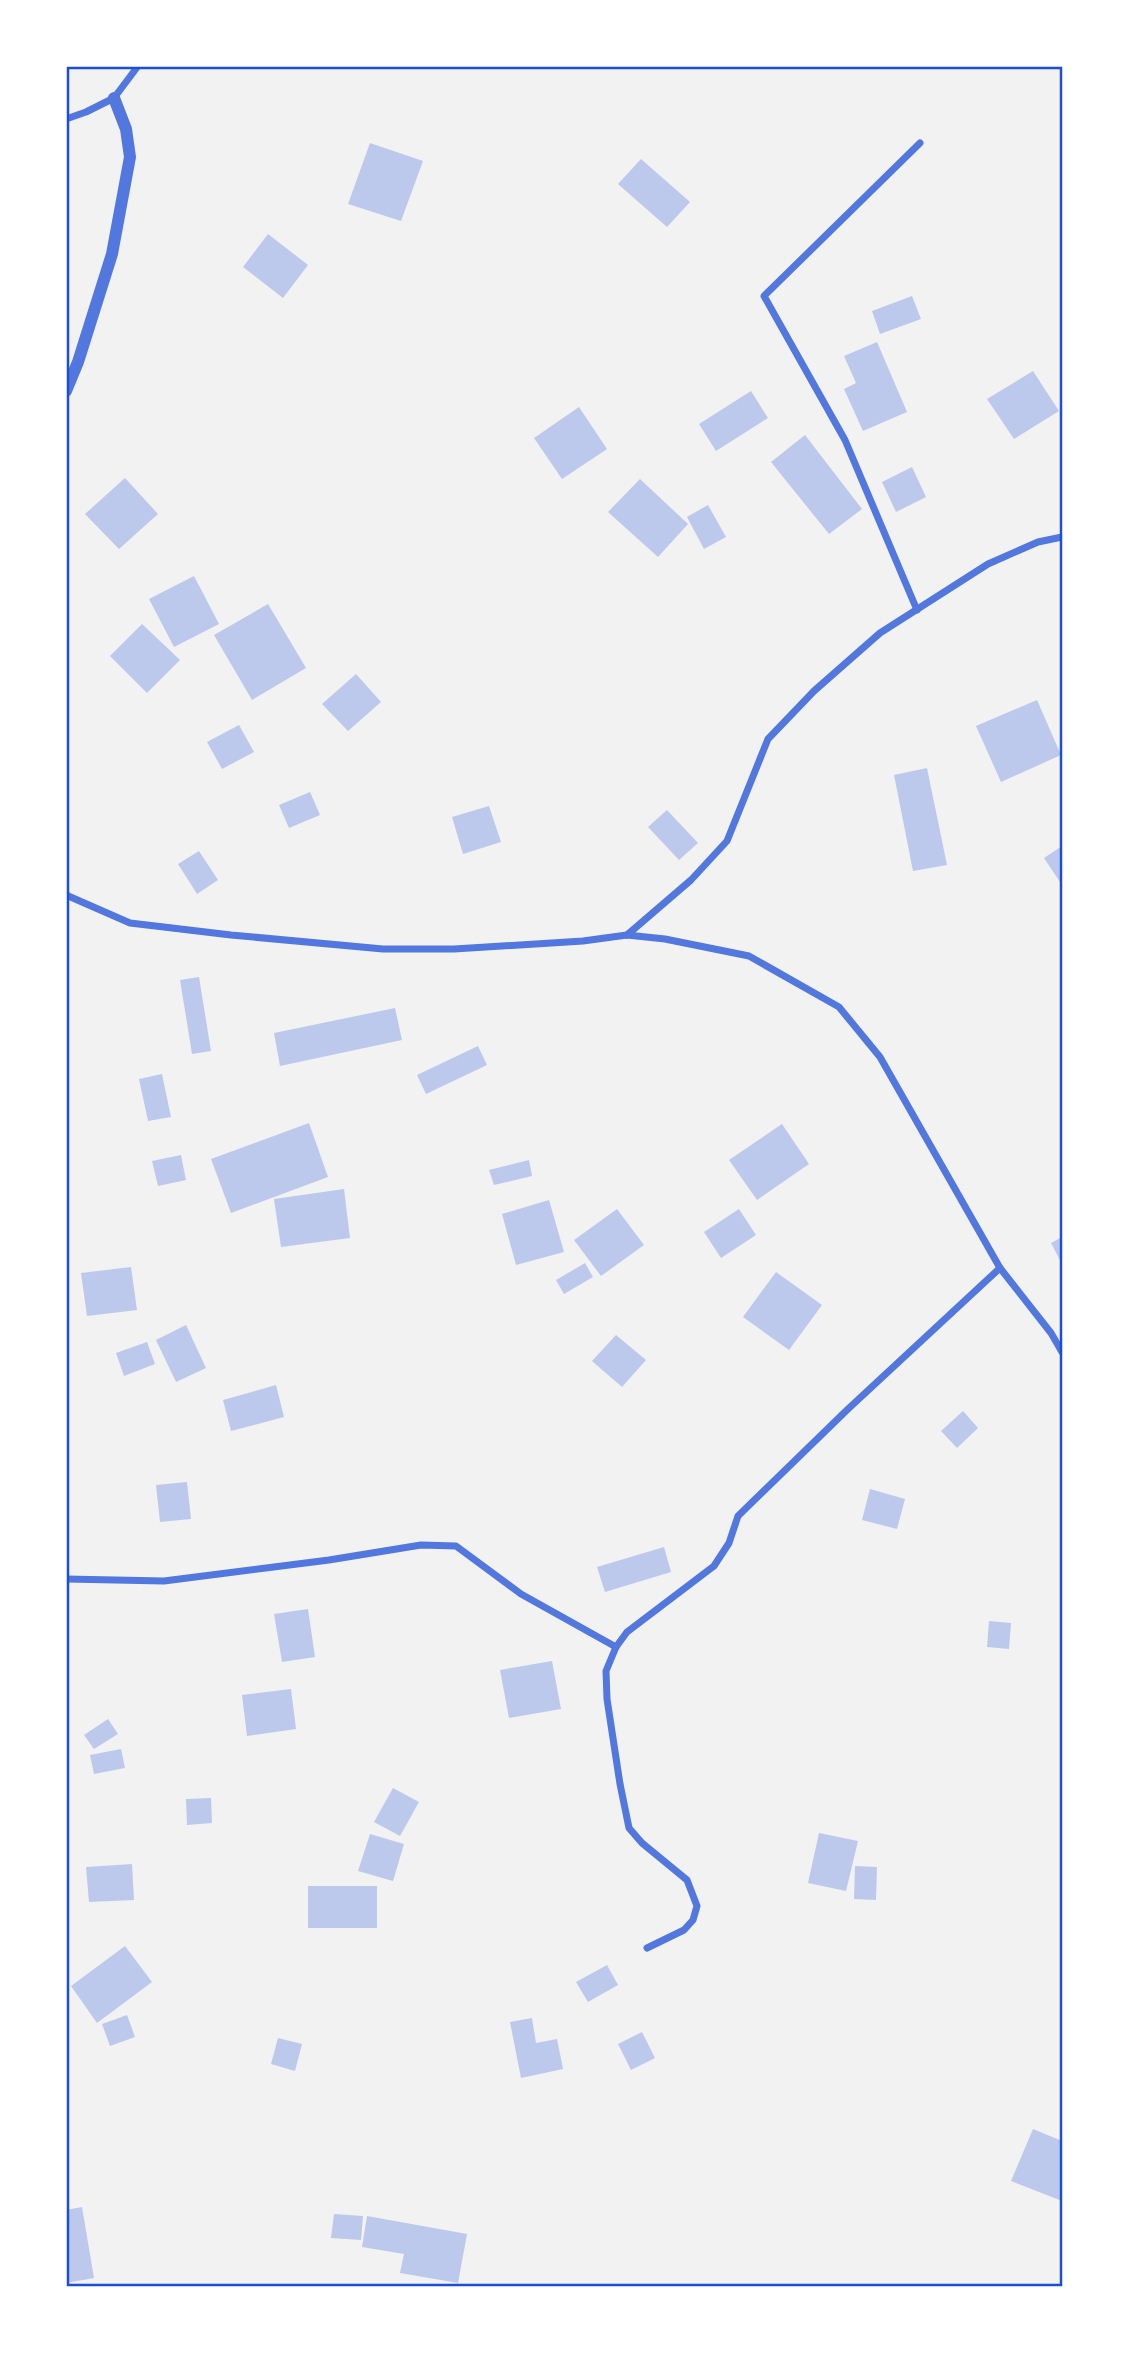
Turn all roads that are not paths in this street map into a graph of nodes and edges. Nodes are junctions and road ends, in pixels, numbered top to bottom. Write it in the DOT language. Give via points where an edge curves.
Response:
graph roads {
  1 [pos="138,66"];
  2 [pos="114,97"];
  3 [pos="66,118"];
  4 [pos="920,143"];
  5 [pos="66,391"];
  6 [pos="1062,537"];
  7 [pos="918,610"];
  8 [pos="66,895"];
  9 [pos="627,935"];
  10 [pos="1000,1268"];
  11 [pos="1062,1352"];
  12 [pos="66,1579"];
  13 [pos="616,1647"];
  14 [pos="647,1948"];
  1 -- 2 [label="street"];
  2 -- 3 [label="street"];
  2 -- 5 [label="street" via="130,157 112,254"];
  4 -- 7 [label="street" via="764,296 845,440"];
  6 -- 7 [label="street" via="1038,542 988,564"];
  7 -- 9 [label="street" via="880,633 768,739 727,841 691,880"];
  8 -- 9 [label="street" via="130,923 383,949 583,942"];
  9 -- 10 [label="street" via="748,957 839,1007 880,1057"];
  10 -- 11 [label="street"];
  10 -- 13 [label="street" via="738,1516 729,1543 714,1566 627,1632"];
  12 -- 13 [label="street" via="164,1581 422,1545 456,1546 521,1594"];
  13 -- 14 [label="street" via="607,1671 607,1699 629,1828 687,1880 697,1906 694,1920 684,1930"];
}
